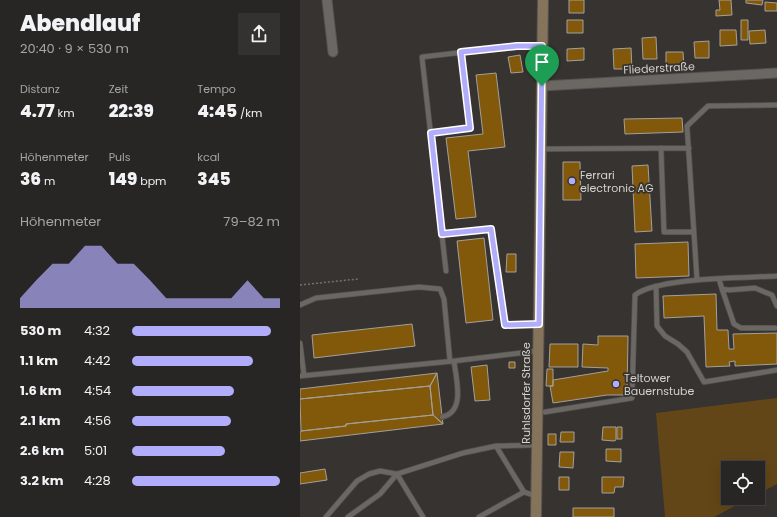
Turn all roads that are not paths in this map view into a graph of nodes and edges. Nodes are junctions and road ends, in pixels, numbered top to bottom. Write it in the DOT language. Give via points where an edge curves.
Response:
graph roads {
  1 [pos="327,0"];
  2 [pos="543,0"];
  3 [pos="542,46"];
  4 [pos="333,52"];
  5 [pos="461,52"];
  6 [pos="777,73"];
  7 [pos="542,86"];
  8 [pos="777,104"];
  9 [pos="431,133"];
  10 [pos="660,148"];
  11 [pos="688,148"];
  12 [pos="541,149"];
  13 [pos="694,232"];
  14 [pos="492,234"];
  15 [pos="446,272"];
  16 [pos="777,276"];
  17 [pos="719,279"];
  18 [pos="697,280"];
  19 [pos="656,286"];
  20 [pos="722,289"];
  21 [pos="300,305"];
  22 [pos="777,306"];
  23 [pos="539,324"];
  24 [pos="775,328"];
  25 [pos="300,343"];
  26 [pos="538,351"];
  27 [pos="452,361"];
  28 [pos="777,370"];
  29 [pos="302,376"];
  30 [pos="545,412"];
  31 [pos="442,417"];
  32 [pos="538,445"];
  33 [pos="496,446"];
  34 [pos="397,474"];
  35 [pos="524,492"];
  36 [pos="537,496"];
  37 [pos="487,515"];
  38 [pos="326,517"];
  39 [pos="348,517"];
  40 [pos="422,517"];
  41 [pos="479,517"];
  42 [pos="536,517"];
  1 -- 4 [label="street"];
  2 -- 3 [label="main road, Ruhlsdorfer Straße"];
  3 -- 5 [label="lane"];
  3 -- 7 [label="main road, Ruhlsdorfer Straße"];
  5 -- 9 [label="lane" via="470,128"];
  5 -- 9 [label="lane" via="422,57"];
  6 -- 7 [label="street, Fliederstraße"];
  7 -- 12 [label="main road, Ruhlsdorfer Straße"];
  8 -- 11 [label="lane" via="708,106 687,126"];
  9 -- 15 [label="lane"];
  10 -- 11 [label="lane"];
  10 -- 12 [label="lane"];
  10 -- 13 [label="lane" via="664,232"];
  11 -- 13 [label="lane"];
  12 -- 23 [label="main road, Ruhlsdorfer Straße"];
  13 -- 18 [label="lane"];
  14 -- 23 [label="lane" via="505,325"];
  16 -- 17 [label="lane"];
  17 -- 18 [label="lane"];
  17 -- 20 [label="lane"];
  18 -- 19 [label="lane"];
  19 -- 28 [label="lane" via="657,326 664,336 687,352 704,382"];
  19 -- 30 [label="lane" via="640,290 635,295 632,398"];
  20 -- 22 [label="lane" via="755,288 772,295"];
  20 -- 24 [label="lane" via="734,324 741,328"];
  21 -- 27 [label="lane" via="316,298 420,287 440,289 444,299"];
  23 -- 26 [label="main road, Ruhlsdorfer Straße"];
  25 -- 29 [label="lane"];
  26 -- 27 [label="lane"];
  26 -- 32 [label="main road, Ruhlsdorfer Straße"];
  27 -- 29 [label="lane"];
  27 -- 31 [label="lane" via="458,404 448,416"];
  32 -- 33 [label="lane"];
  32 -- 36 [label="main road, Ruhlsdorfer Straße"];
  33 -- 34 [label="lane" via="463,453"];
  33 -- 35 [label="lane"];
  34 -- 38 [label="lane" via="380,472 369,474 357,481"];
  34 -- 39 [label="lane" via="380,494"];
  34 -- 40 [label="lane"];
  35 -- 36 [label="lane"];
  35 -- 37 [label="lane"];
  36 -- 42 [label="main road, Ruhlsdorfer Straße"];
  37 -- 41 [label="lane"];
}
